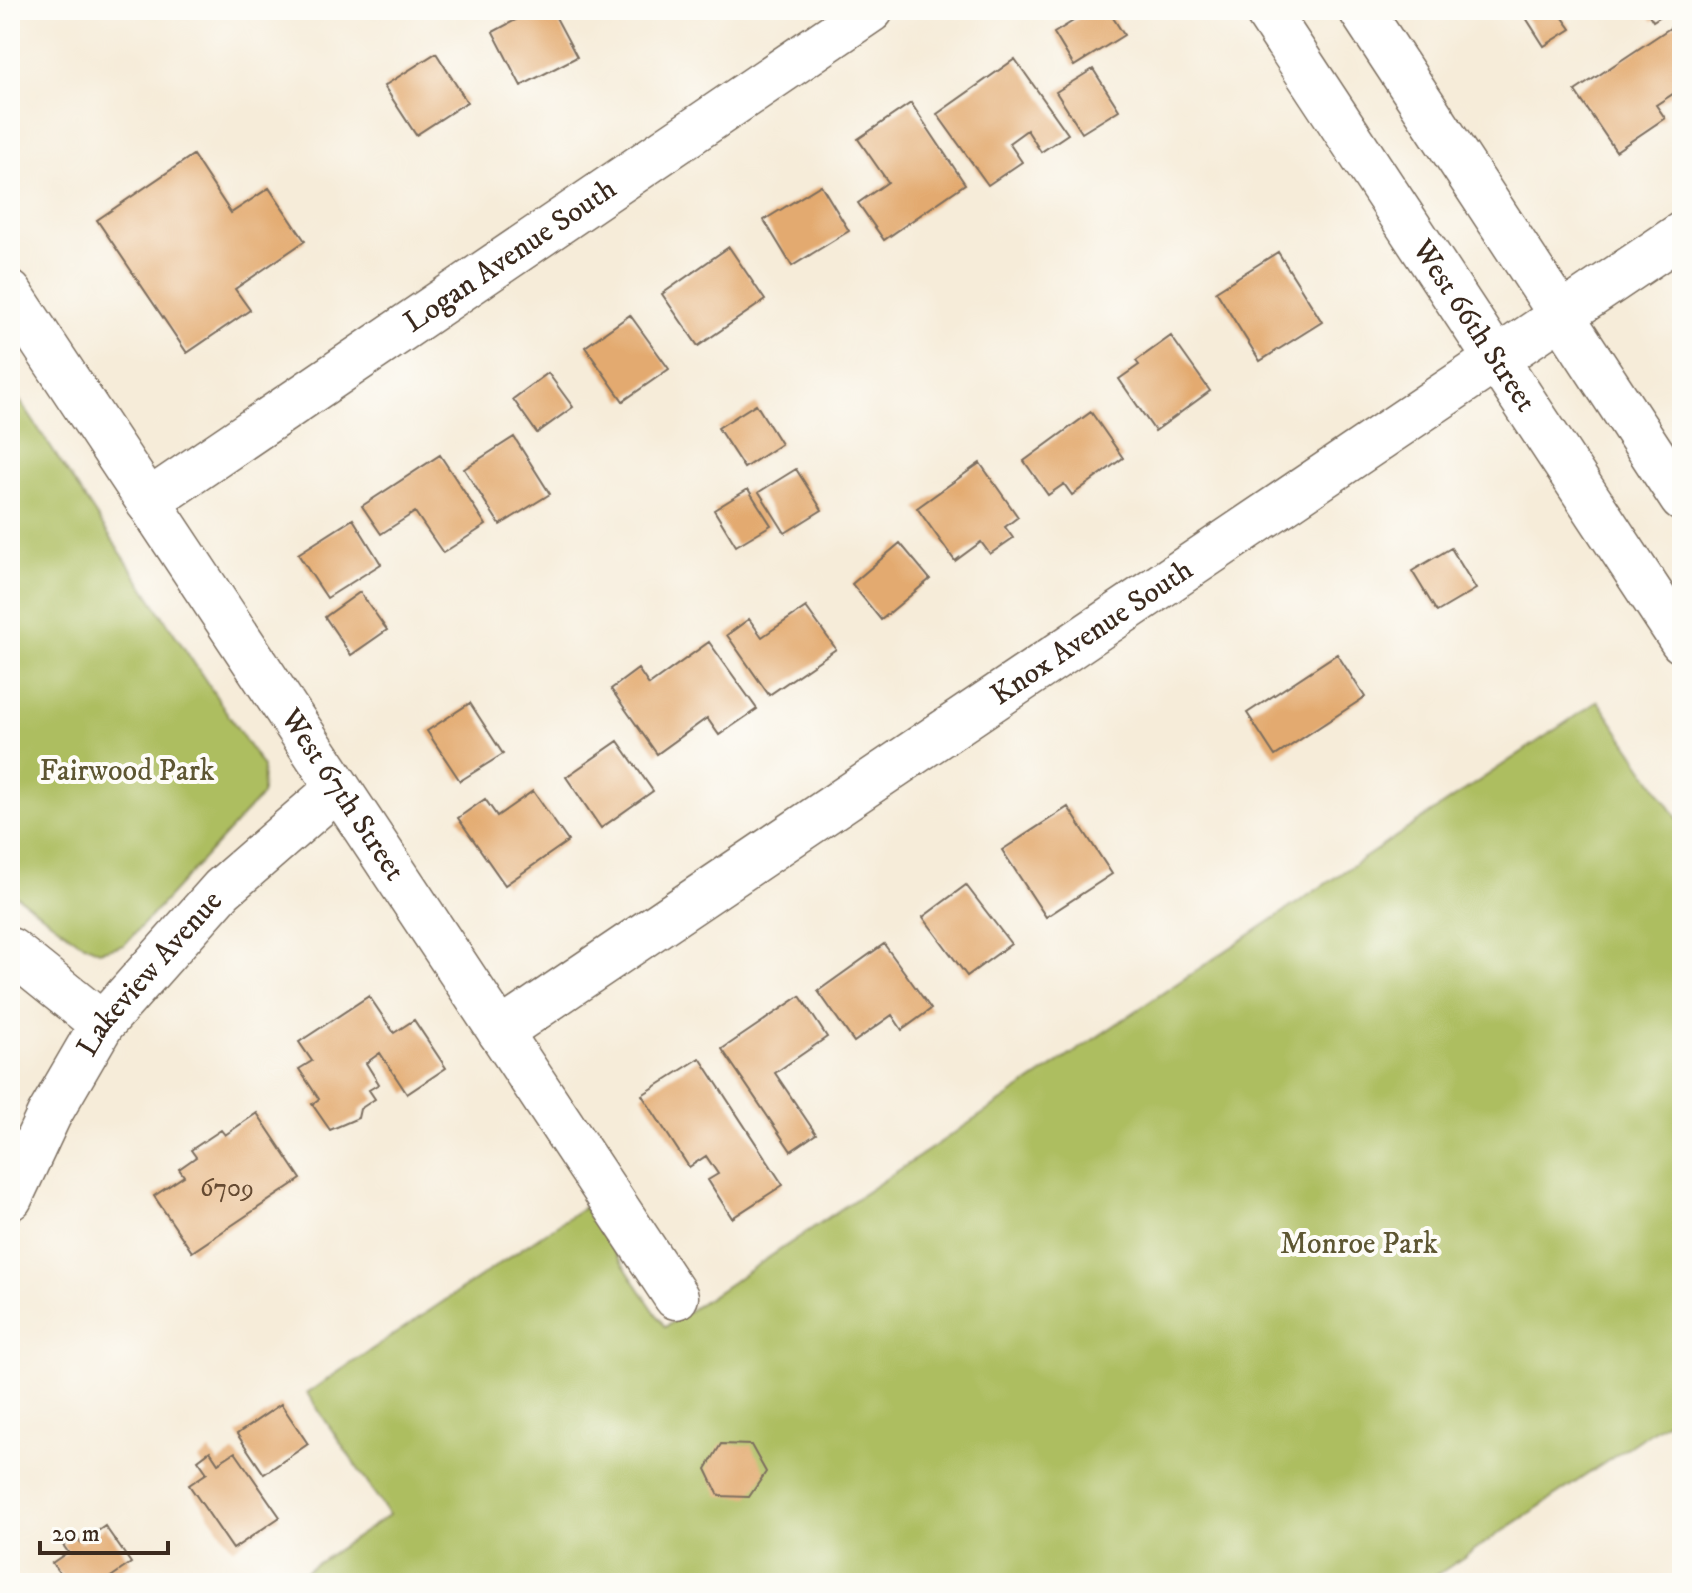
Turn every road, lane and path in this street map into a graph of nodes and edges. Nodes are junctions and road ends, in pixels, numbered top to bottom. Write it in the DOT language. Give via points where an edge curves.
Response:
graph roads {
  1 [pos="871,10"];
  2 [pos="1266,10"];
  3 [pos="1361,10"];
  4 [pos="1682,234"];
  5 [pos="10,293"];
  6 [pos="1561,316"];
  7 [pos="1496,360"];
  8 [pos="1682,499"];
  9 [pos="148,502"];
  10 [pos="1682,641"];
  11 [pos="338,788"];
  12 [pos="10,950"];
  13 [pos="102,1024"];
  14 [pos="500,1032"];
  15 [pos="10,1198"];
  16 [pos="676,1297"];
  1 -- 9 [label="street, Logan Avenue South"];
  2 -- 7 [label="street, West 66th Street"];
  3 -- 6 [label="street"];
  4 -- 6 [label="street, Knox Avenue South"];
  5 -- 9 [label="street, West 67th Street"];
  6 -- 7 [label="street, Knox Avenue South"];
  6 -- 8 [label="street"];
  7 -- 10 [label="street, West 66th Street"];
  7 -- 14 [label="street, Knox Avenue South"];
  9 -- 11 [label="street, West 67th Street"];
  11 -- 13 [label="street, Lakeview Avenue" via="222,889"];
  11 -- 14 [label="street, West 67th Street"];
  12 -- 13 [label="street"];
  13 -- 15 [label="street, Lakeview Avenue" via="49,1115"];
  14 -- 16 [label="street, West 67th Street"];
}
